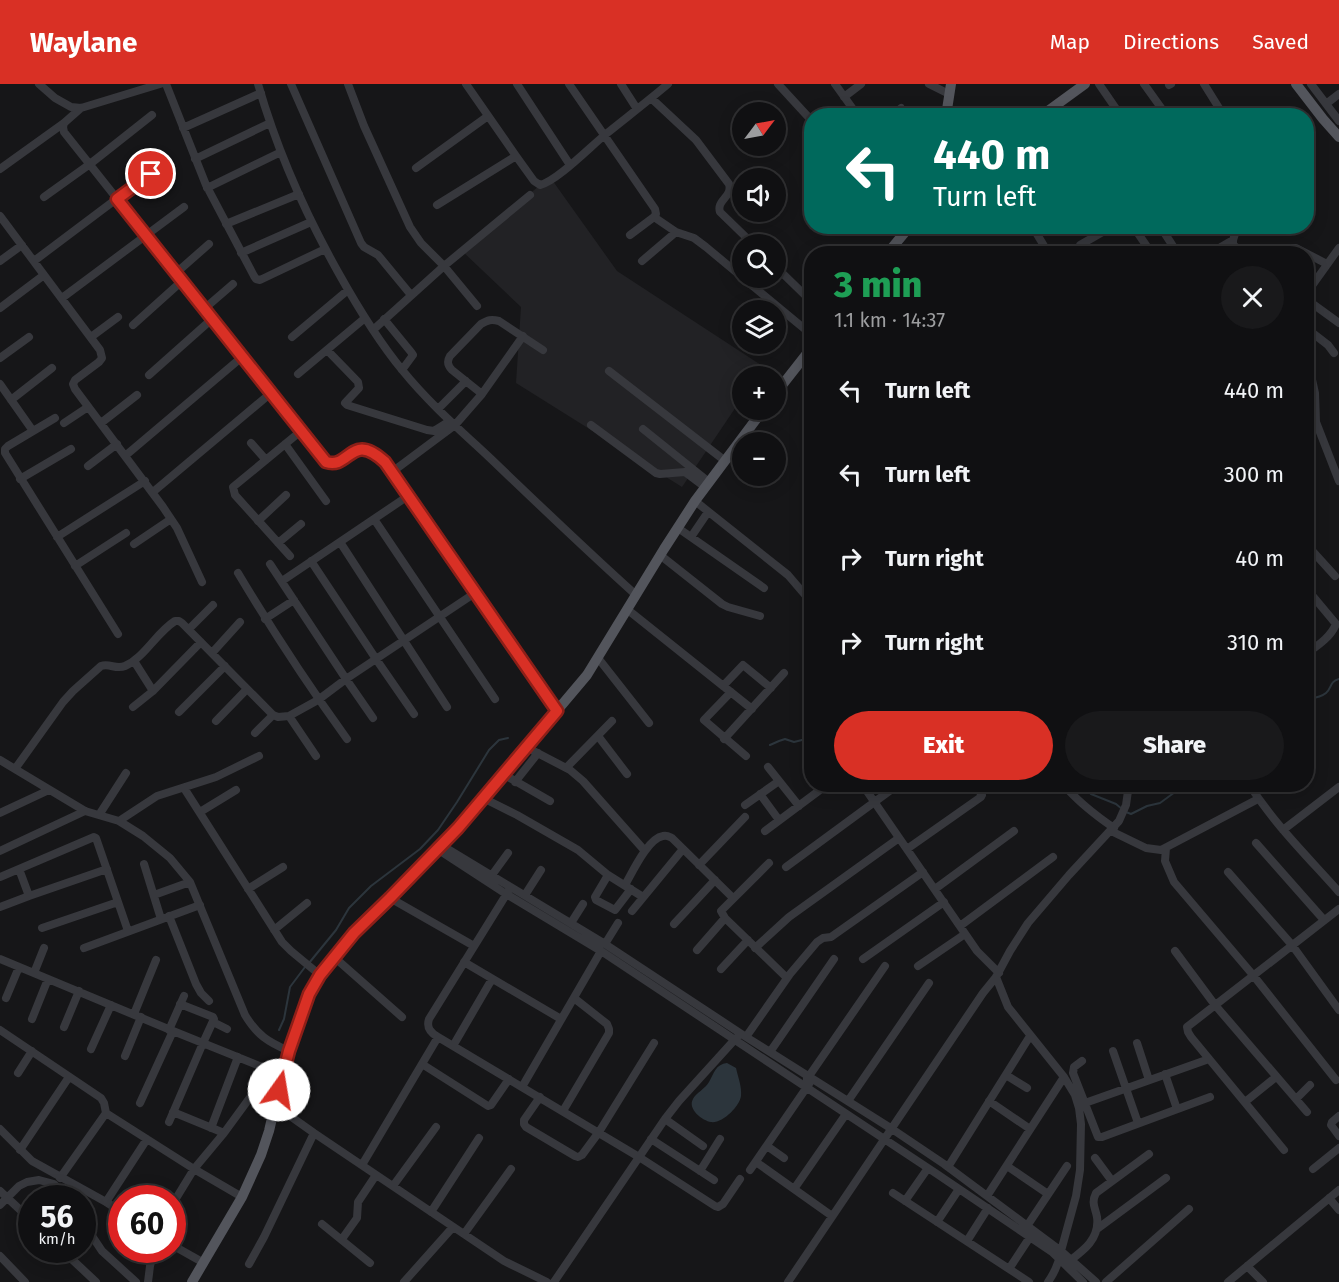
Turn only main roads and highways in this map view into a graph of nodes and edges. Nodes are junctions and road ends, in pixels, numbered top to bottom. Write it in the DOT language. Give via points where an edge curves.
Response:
graph roads {
  1 [pos="1085,84"];
  2 [pos="1296,84"];
  3 [pos="950,89"];
  4 [pos="947,108"];
  5 [pos="1052,108"];
  6 [pos="1336,123"];
  7 [pos="1339,137"];
  8 [pos="903,234"];
  9 [pos="893,246"];
  10 [pos="804,357"];
  11 [pos="786,380"];
  12 [pos="755,420"];
  13 [pos="192,1282"];
  1 -- 5 [label="main road"];
  2 -- 6 [label="main road"];
  3 -- 4 [label="main road"];
  6 -- 7 [label="main road"];
  8 -- 9 [label="main road"];
  10 -- 11 [label="main road"];
  12 -- 13 [label="main road" via="695,501 587,675 439,847 334,957 312,968 309,994 261,1155 242,1197"];
}
